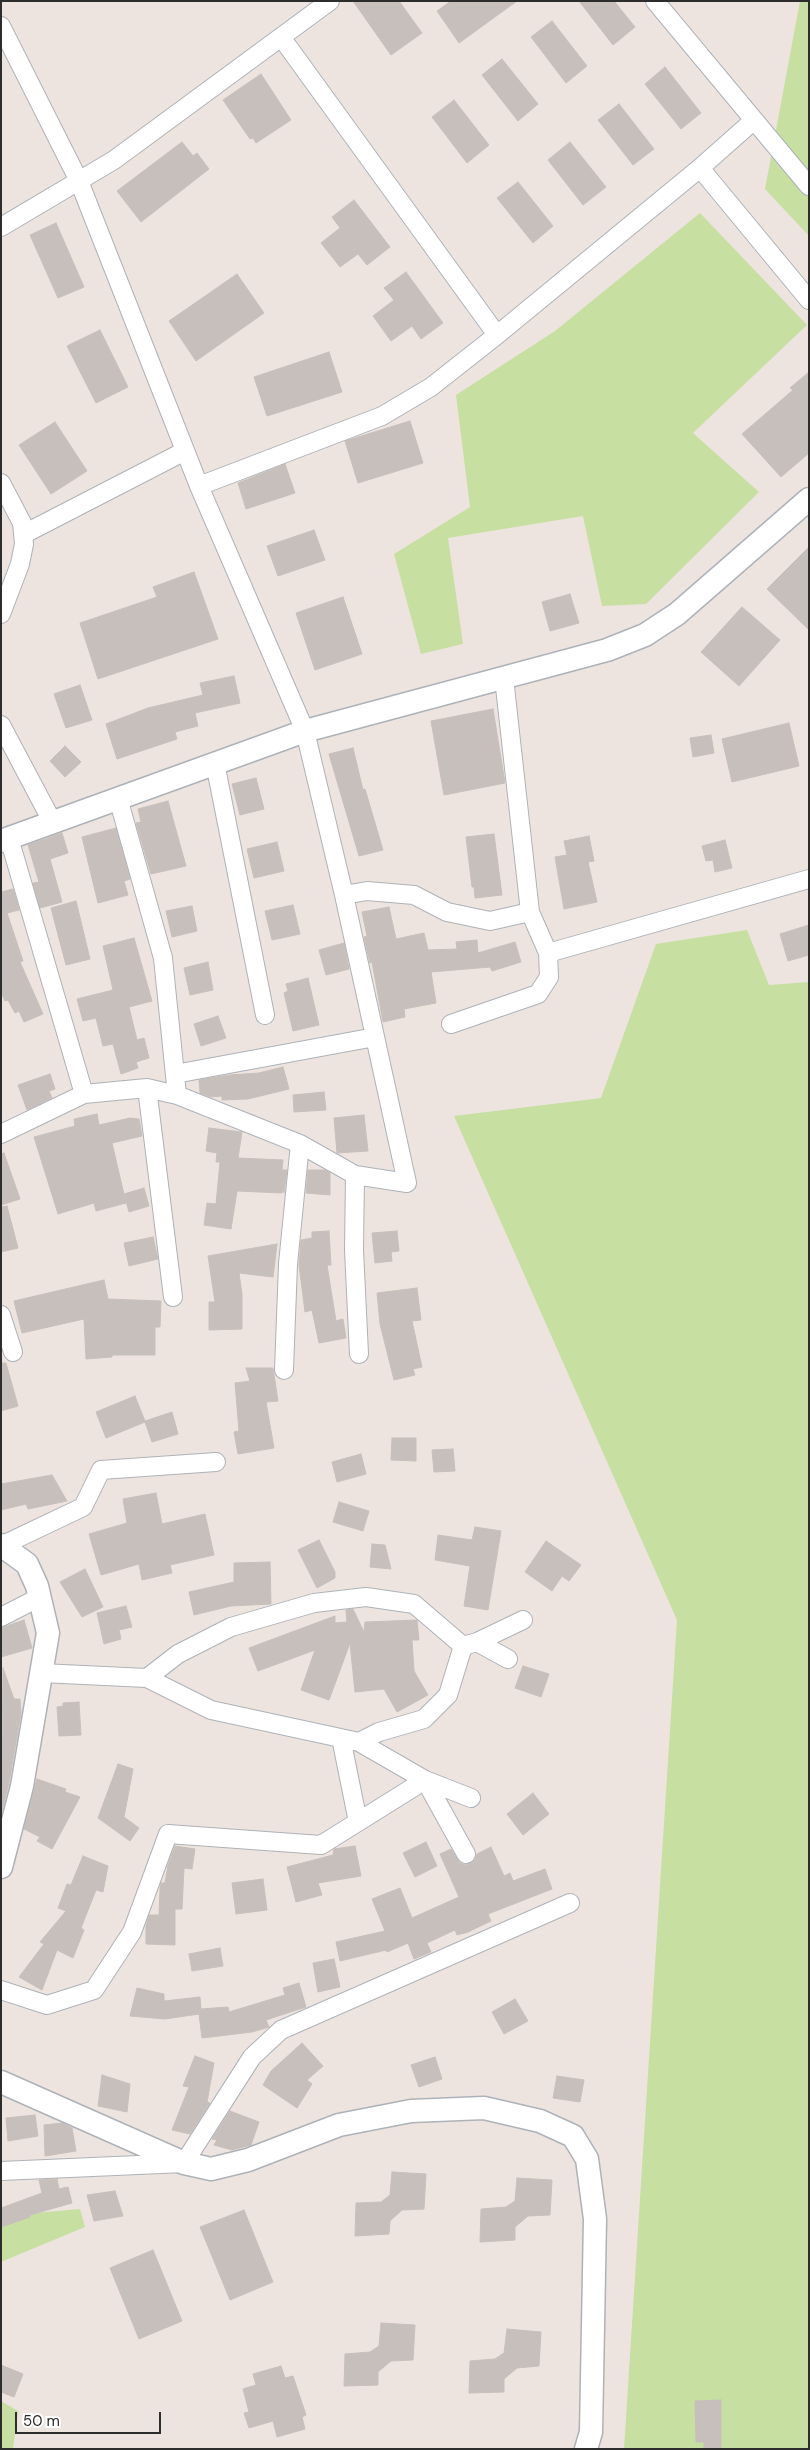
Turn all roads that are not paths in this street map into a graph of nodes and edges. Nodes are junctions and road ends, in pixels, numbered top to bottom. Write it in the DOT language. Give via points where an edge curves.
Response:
graph roads {
  1 [pos="655,1"];
  2 [pos="319,5"];
  3 [pos="1,26"];
  4 [pos="281,37"];
  5 [pos="753,121"];
  6 [pos="700,168"];
  7 [pos="79,181"];
  8 [pos="809,186"];
  9 [pos="1,227"];
  10 [pos="809,300"];
  11 [pos="497,335"];
  12 [pos="185,451"];
  13 [pos="1,483"];
  14 [pos="199,486"];
  15 [pos="809,499"];
  16 [pos="24,534"];
  17 [pos="1,614"];
  18 [pos="504,678"];
  19 [pos="1,725"];
  20 [pos="305,731"];
  21 [pos="215,763"];
  22 [pos="118,798"];
  23 [pos="52,823"];
  24 [pos="5,839"];
  25 [pos="809,879"];
  26 [pos="344,895"];
  27 [pos="530,912"];
  28 [pos="548,953"];
  29 [pos="265,1015"];
  30 [pos="451,1024"];
  31 [pos="375,1037"];
  32 [pos="175,1074"];
  33 [pos="147,1088"];
  34 [pos="84,1094"];
  35 [pos="177,1095"];
  36 [pos="1,1134"];
  37 [pos="300,1144"];
  38 [pos="355,1175"];
  39 [pos="174,1296"];
  40 [pos="2,1320"];
  41 [pos="13,1352"];
  42 [pos="359,1354"];
  43 [pos="284,1370"];
  44 [pos="216,1462"];
  45 [pos="2,1545"];
  46 [pos="40,1597"];
  47 [pos="1,1616"];
  48 [pos="523,1620"];
  49 [pos="470,1644"];
  50 [pos="508,1659"];
  51 [pos="41,1672"];
  52 [pos="147,1678"];
  53 [pos="341,1738"];
  54 [pos="359,1742"];
  55 [pos="425,1780"];
  56 [pos="471,1798"];
  57 [pos="358,1822"];
  58 [pos="466,1854"];
  59 [pos="1,1867"];
  60 [pos="570,1903"];
  61 [pos="1,1990"];
  62 [pos="1,2082"];
  63 [pos="184,2163"];
  64 [pos="1,2171"];
  65 [pos="586,2449"];
  1 -- 5 [label="street"];
  2 -- 4 [label="street"];
  3 -- 7 [label="street"];
  4 -- 7 [label="street" via="114,160"];
  4 -- 11 [label="street"];
  5 -- 6 [label="street"];
  5 -- 8 [label="street"];
  6 -- 10 [label="street"];
  6 -- 11 [label="street"];
  7 -- 9 [label="street"];
  7 -- 12 [label="street"];
  11 -- 14 [label="street" via="431,387 382,416"];
  12 -- 14 [label="street"];
  12 -- 16 [label="street"];
  13 -- 16 [label="street" via="18,513"];
  14 -- 20 [label="street"];
  15 -- 18 [label="street" via="677,614 645,635 607,650"];
  16 -- 17 [label="street" via="23,554"];
  18 -- 20 [label="street"];
  18 -- 27 [label="street"];
  19 -- 23 [label="street"];
  20 -- 21 [label="street"];
  20 -- 26 [label="street"];
  21 -- 22 [label="street"];
  21 -- 29 [label="street"];
  22 -- 23 [label="street"];
  22 -- 32 [label="street" via="163,958"];
  23 -- 24 [label="street"];
  24 -- 34 [label="street"];
  25 -- 28 [label="street"];
  26 -- 27 [label="street" via="367,891 414,895 447,912 490,921"];
  26 -- 31 [label="street"];
  27 -- 28 [label="street"];
  28 -- 30 [label="street" via="549,976 538,994"];
  31 -- 32 [label="street"];
  31 -- 38 [label="street" via="407,1184"];
  32 -- 35 [label="street"];
  33 -- 34 [label="street"];
  33 -- 35 [label="street"];
  33 -- 39 [label="street"];
  34 -- 36 [label="street"];
  35 -- 37 [label="street"];
  37 -- 38 [label="street"];
  37 -- 43 [label="street" via="288,1264"];
  38 -- 42 [label="street" via="354,1250"];
  40 -- 41 [label="street"];
  44 -- 45 [label="street" via="101,1470 83,1507"];
  45 -- 46 [label="street" via="27,1564"];
  46 -- 47 [label="street"];
  46 -- 51 [label="street" via="48,1633"];
  48 -- 49 [label="street"];
  49 -- 50 [label="street"];
  49 -- 52 [label="street" via="414,1604 366,1597 314,1603 231,1627 178,1654"];
  49 -- 54 [label="street" via="448,1695 424,1719 379,1732"];
  51 -- 52 [label="street"];
  51 -- 59 [label="street" via="22,1786"];
  52 -- 53 [label="street" via="211,1710"];
  53 -- 54 [label="street"];
  53 -- 57 [label="street"];
  54 -- 55 [label="street"];
  55 -- 56 [label="street"];
  55 -- 57 [label="street"];
  55 -- 58 [label="street"];
  57 -- 61 [label="street" via="320,1845 168,1834 132,1932 94,1990 47,2005"];
  60 -- 63 [label="street" via="281,2030 252,2057"];
  62 -- 63 [label="street"];
  63 -- 64 [label="street"];
  63 -- 65 [label="street" via="211,2169 230,2165 339,2125 412,2111 484,2108 540,2121 574,2136 587,2159 595,2219 591,2432"];
}
